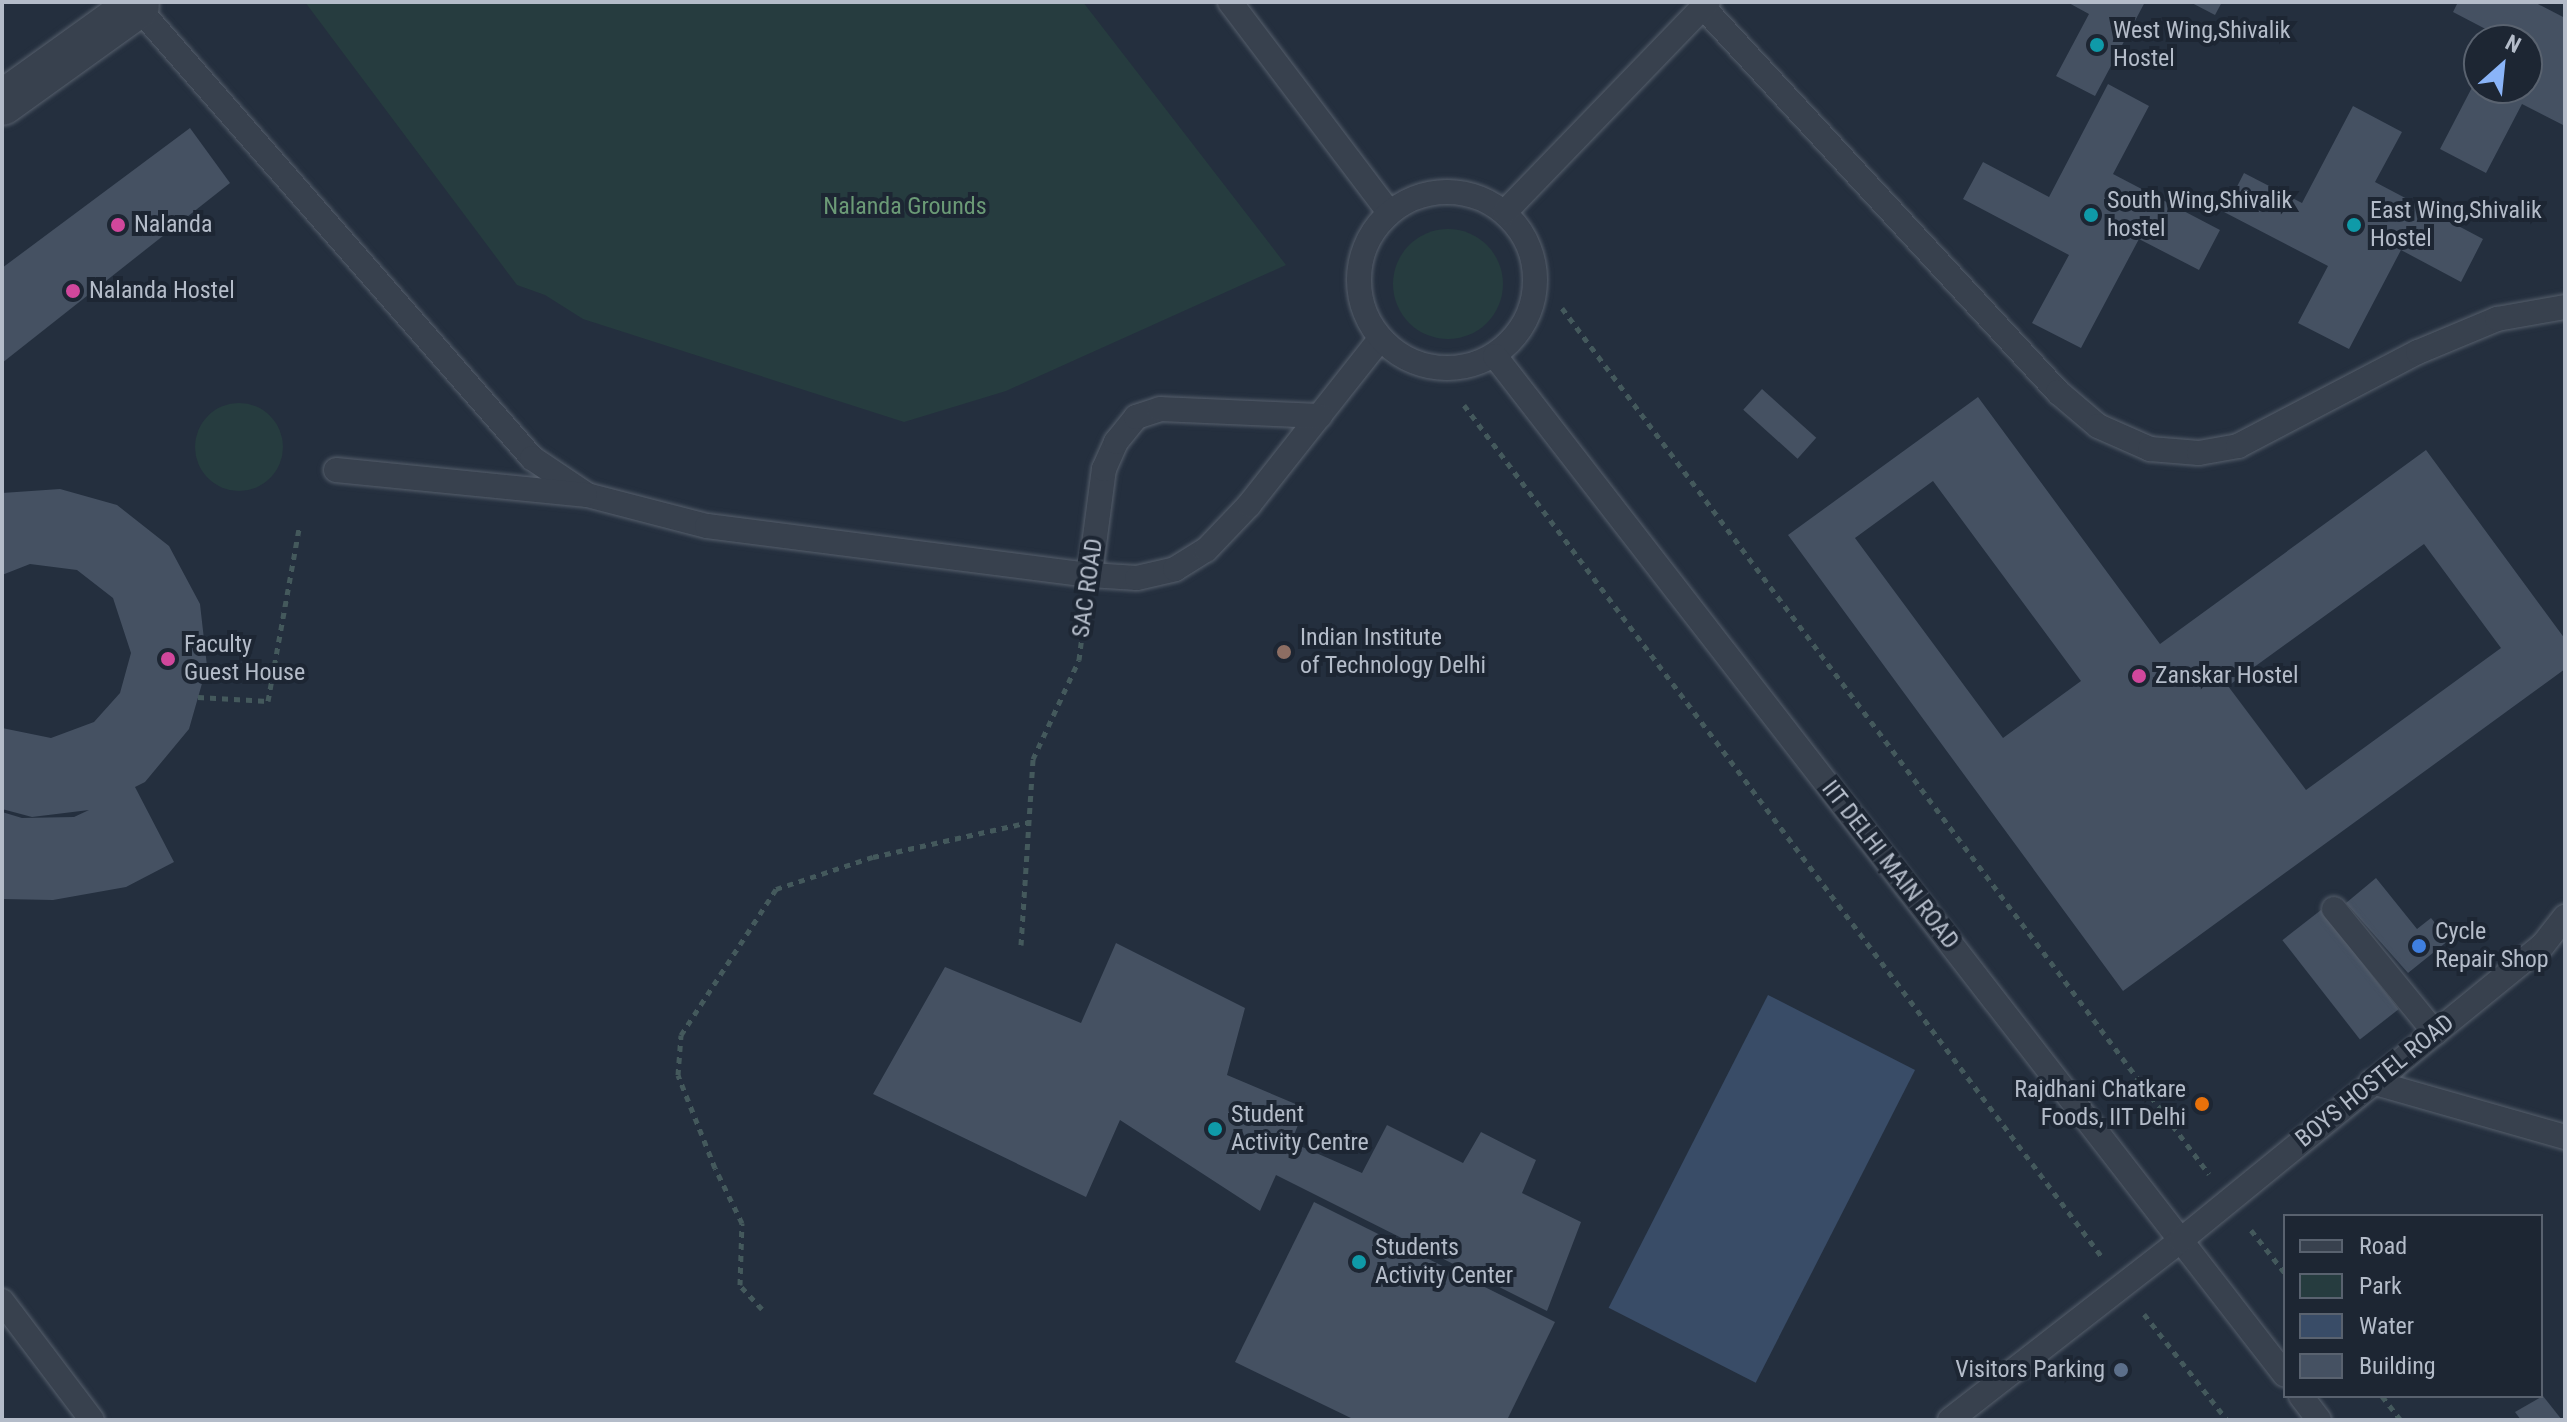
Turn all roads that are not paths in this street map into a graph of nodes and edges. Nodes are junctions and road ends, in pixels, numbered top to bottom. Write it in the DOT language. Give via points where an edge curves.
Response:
graph roads {
  1 [pos="1230,2"];
  2 [pos="135,4"];
  3 [pos="1706,5"];
  4 [pos="2,103"];
  5 [pos="1389,212"];
  6 [pos="1505,212"];
  7 [pos="2565,307"];
  8 [pos="1380,339"];
  9 [pos="1495,356"];
  10 [pos="1320,416"];
  11 [pos="336,470"];
  12 [pos="587,495"];
  13 [pos="1090,575"];
  14 [pos="2334,909"];
  15 [pos="2565,917"];
  16 [pos="2435,1033"];
  17 [pos="2372,1082"];
  18 [pos="2565,1137"];
  19 [pos="2181,1240"];
  20 [pos="2,1301"];
  21 [pos="2283,1372"];
  22 [pos="2302,1398"];
  23 [pos="92,1420"];
  24 [pos="1950,1420"];
  25 [pos="2319,1420"];
  1 -- 5 [label="lane"];
  2 -- 4 [label="street"];
  2 -- 12 [label="lane" via="532,458"];
  3 -- 6 [label="lane"];
  3 -- 7 [label="lane" via="2058,392 2098,426 2150,449 2199,453 2238,446 2418,352 2497,319"];
  5 -- 6 [label="lane" via="1417,196 1447,191 1478,197"];
  5 -- 8 [label="lane" via="1367,239 1357,273 1362,308"];
  6 -- 9 [label="lane" via="1527,237 1535,280 1531,314"];
  8 -- 9 [label="lane" via="1431,368 1456,370"];
  8 -- 10 [label="lane"];
  9 -- 19 [label="lane, IIT DELHI MAIN ROAD"];
  10 -- 13 [label="lane" via="1206,550 1175,569 1137,578"];
  10 -- 13 [label="lane, SAC ROAD" via="1160,409 1136,417 1104,469"];
  11 -- 12 [label="lane"];
  12 -- 13 [label="lane" via="707,526"];
  14 -- 16 [label="lane"];
  15 -- 16 [label="lane, BOYS HOSTEL ROAD" via="2543,945"];
  16 -- 17 [label="lane, BOYS HOSTEL ROAD"];
  17 -- 18 [label="lane"];
  17 -- 19 [label="lane, BOYS HOSTEL ROAD"];
  19 -- 21 [label="lane, IIT DELHI MAIN ROAD"];
  19 -- 24 [label="lane, BOYS HOSTEL ROAD"];
  20 -- 23 [label="lane"];
  22 -- 25 [label="lane"];
}
